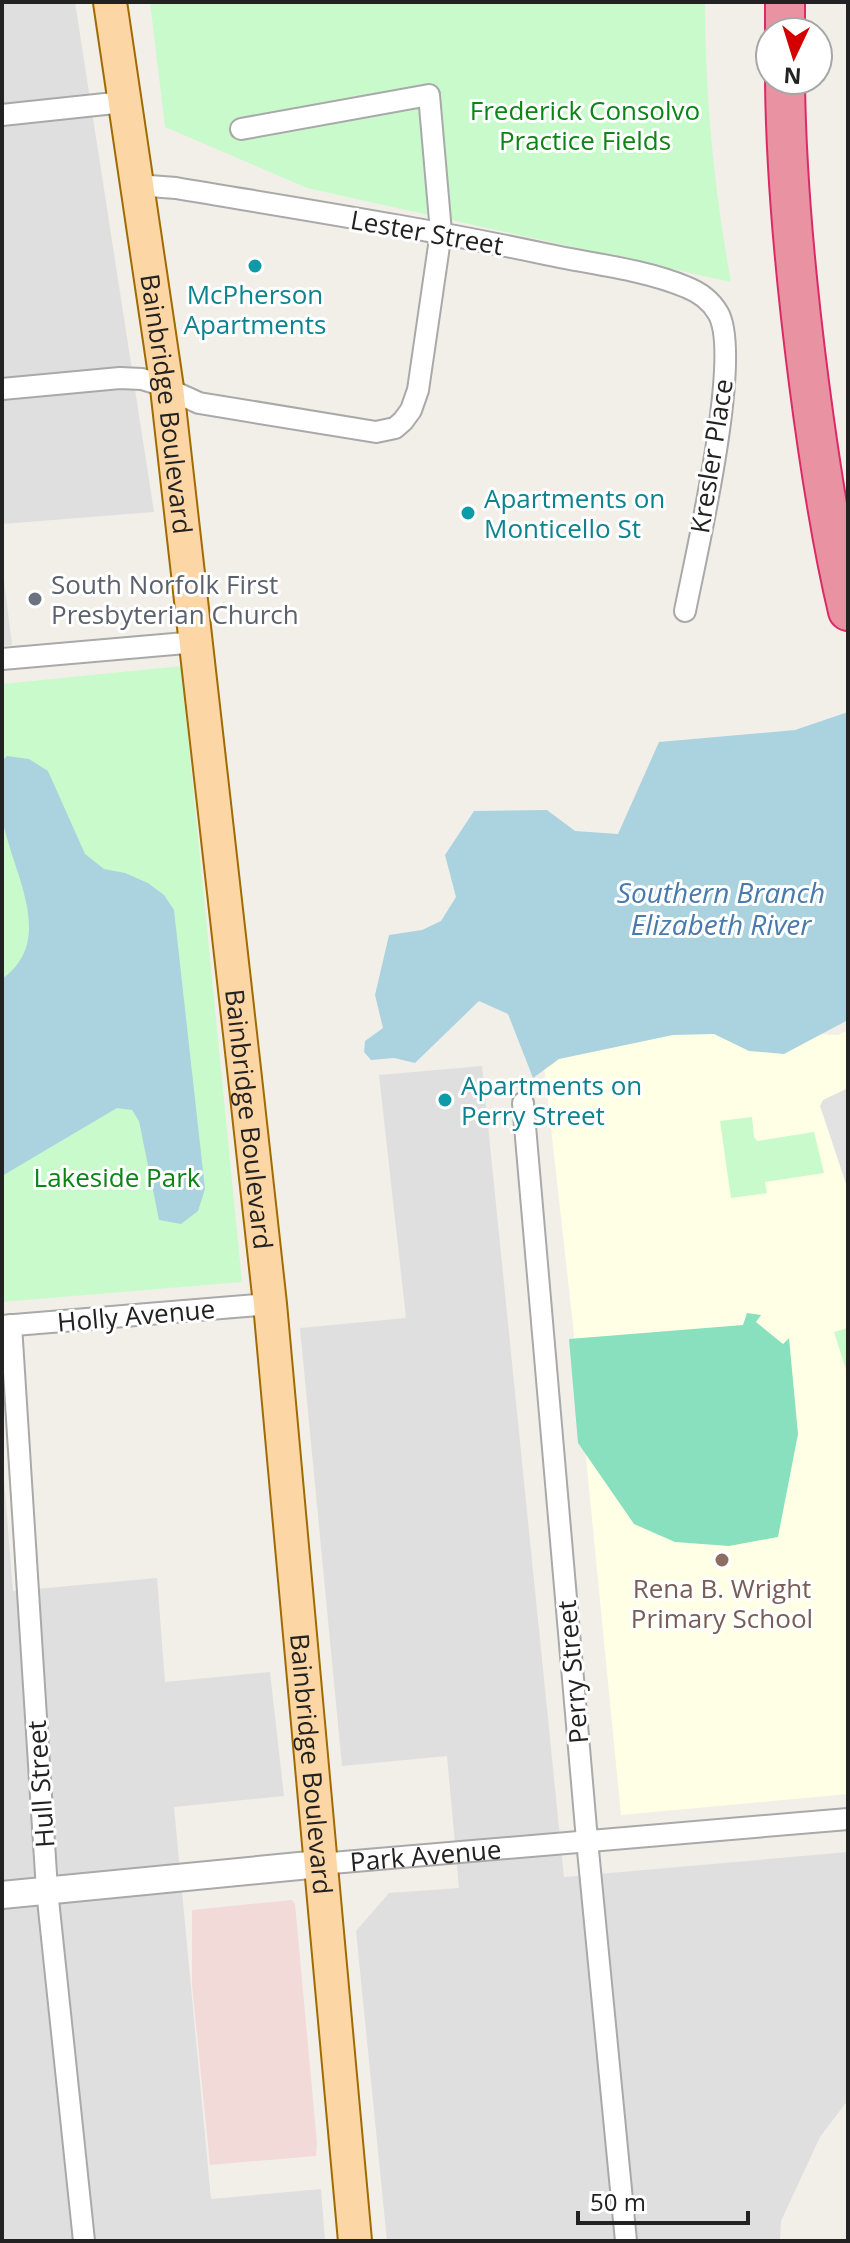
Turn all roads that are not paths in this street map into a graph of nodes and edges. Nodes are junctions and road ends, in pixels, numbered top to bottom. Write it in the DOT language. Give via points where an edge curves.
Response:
graph roads {
  1 [pos="110,2"];
  2 [pos="785,96"];
  3 [pos="124,102"];
  4 [pos="2,115"];
  5 [pos="241,129"];
  6 [pos="136,185"];
  7 [pos="441,232"];
  8 [pos="711,304"];
  9 [pos="167,388"];
  10 [pos="2,389"];
  11 [pos="685,611"];
  12 [pos="848,611"];
  13 [pos="197,642"];
  14 [pos="2,659"];
  15 [pos="523,1103"];
  16 [pos="270,1304"];
  17 [pos="7,1326"];
  18 [pos="848,1819"];
  19 [pos="587,1840"];
  20 [pos="320,1864"];
  21 [pos="47,1890"];
  22 [pos="2,1895"];
  23 [pos="84,2241"];
  24 [pos="355,2241"];
  25 [pos="626,2241"];
  1 -- 3 [label="main road, Bainbridge Boulevard"];
  2 -- 12 [label="highway" via="797,286 824,496"];
  3 -- 4 [label="street"];
  3 -- 6 [label="main road, Bainbridge Boulevard"];
  5 -- 7 [label="street" via="429,95"];
  6 -- 7 [label="street, Lester Street"];
  6 -- 9 [label="main road, Bainbridge Boulevard"];
  7 -- 8 [label="street, Lester Street" via="637,273 684,286"];
  7 -- 9 [label="street" via="418,390 411,410 395,428 365,431 199,403"];
  8 -- 11 [label="street, Kresler Place" via="724,328 723,400"];
  9 -- 10 [label="street" via="120,378"];
  9 -- 13 [label="main road, Bainbridge Boulevard"];
  13 -- 14 [label="street"];
  13 -- 16 [label="main road, Bainbridge Boulevard"];
  15 -- 19 [label="street, Perry Street"];
  16 -- 17 [label="street, Holly Avenue"];
  16 -- 20 [label="main road, Bainbridge Boulevard"];
  17 -- 21 [label="street, Hull Street"];
  18 -- 19 [label="street, Park Avenue"];
  19 -- 20 [label="street, Park Avenue"];
  19 -- 25 [label="street, Perry Street"];
  20 -- 21 [label="street, Park Avenue"];
  20 -- 24 [label="main road, Bainbridge Boulevard"];
  21 -- 22 [label="street, Park Avenue"];
  21 -- 23 [label="street, Hull Street"];
}
